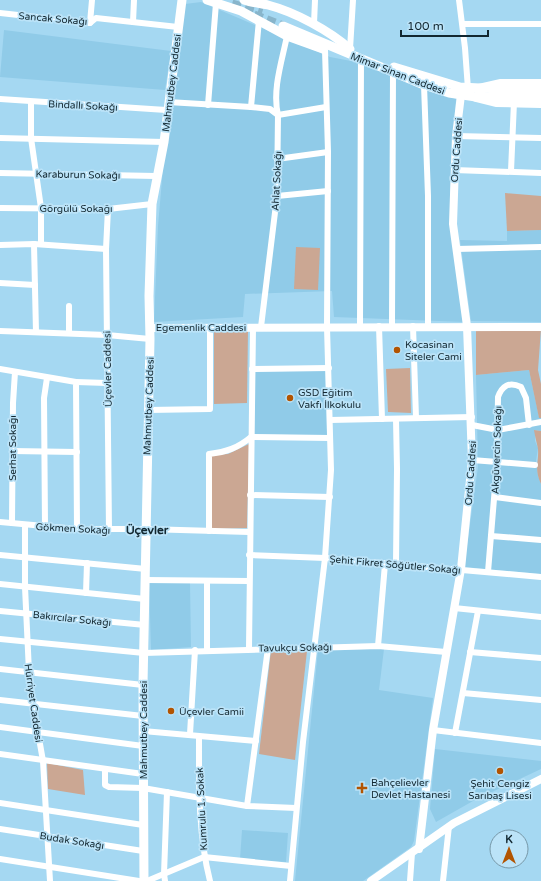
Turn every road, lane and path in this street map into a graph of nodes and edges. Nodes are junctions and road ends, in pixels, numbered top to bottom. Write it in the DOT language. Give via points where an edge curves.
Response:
graph roads {
  1 [pos="92,0"];
  2 [pos="134,0"];
  3 [pos="182,0"];
  4 [pos="207,0"];
  5 [pos="244,0"];
  6 [pos="315,0"];
  7 [pos="354,0"];
  8 [pos="459,0"];
  9 [pos="216,3"];
  10 [pos="270,3"];
  11 [pos="0,13"];
  12 [pos="259,20"];
  13 [pos="133,22"];
  14 [pos="90,23"];
  15 [pos="314,24"];
  16 [pos="463,24"];
  17 [pos="541,24"];
  18 [pos="178,27"];
  19 [pos="287,36"];
  20 [pos="350,49"];
  21 [pos="325,50"];
  22 [pos="361,59"];
  23 [pos="393,72"];
  24 [pos="541,84"];
  25 [pos="424,85"];
  26 [pos="541,91"];
  27 [pos="465,92"];
  28 [pos="478,93"];
  29 [pos="517,97"];
  30 [pos="541,97"];
  31 [pos="0,99"];
  32 [pos="31,102"];
  33 [pos="541,103"];
  34 [pos="208,105"];
  35 [pos="167,106"];
  36 [pos="251,107"];
  37 [pos="326,107"];
  38 [pos="278,115"];
  39 [pos="456,136"];
  40 [pos="511,137"];
  41 [pos="0,138"];
  42 [pos="31,138"];
  43 [pos="541,138"];
  44 [pos="164,142"];
  45 [pos="328,152"];
  46 [pos="277,159"];
  47 [pos="454,170"];
  48 [pos="511,171"];
  49 [pos="0,173"];
  50 [pos="35,173"];
  51 [pos="541,173"];
  52 [pos="156,176"];
  53 [pos="328,191"];
  54 [pos="277,196"];
  55 [pos="152,204"];
  56 [pos="0,208"];
  57 [pos="41,208"];
  58 [pos="108,209"];
  59 [pos="0,244"];
  60 [pos="34,244"];
  61 [pos="41,244"];
  62 [pos="541,247"];
  63 [pos="106,249"];
  64 [pos="456,249"];
  65 [pos="0,283"];
  66 [pos="35,285"];
  67 [pos="69,306"];
  68 [pos="328,326"];
  69 [pos="360,326"];
  70 [pos="379,326"];
  71 [pos="392,326"];
  72 [pos="413,326"];
  73 [pos="428,326"];
  74 [pos="467,326"];
  75 [pos="210,327"];
  76 [pos="253,327"];
  77 [pos="261,327"];
  78 [pos="541,327"];
  79 [pos="150,328"];
  80 [pos="0,330"];
  81 [pos="36,332"];
  82 [pos="69,333"];
  83 [pos="107,335"];
  84 [pos="150,339"];
  85 [pos="329,368"];
  86 [pos="252,369"];
  87 [pos="0,370"];
  88 [pos="15,372"];
  89 [pos="47,378"];
  90 [pos="76,382"];
  91 [pos="107,383"];
  92 [pos="148,410"];
  93 [pos="416,418"];
  94 [pos="382,419"];
  95 [pos="396,419"];
  96 [pos="330,420"];
  97 [pos="472,421"];
  98 [pos="541,422"];
  99 [pos="529,425"];
  100 [pos="498,430"];
  101 [pos="251,437"];
  102 [pos="330,438"];
  103 [pos="12,451"];
  104 [pos="44,452"];
  105 [pos="77,452"];
  106 [pos="472,460"];
  107 [pos="497,462"];
  108 [pos="535,465"];
  109 [pos="250,495"];
  110 [pos="330,497"];
  111 [pos="495,497"];
  112 [pos="541,503"];
  113 [pos="0,522"];
  114 [pos="12,523"];
  115 [pos="25,525"];
  116 [pos="45,526"];
  117 [pos="77,529"];
  118 [pos="146,529"];
  119 [pos="109,530"];
  120 [pos="209,531"];
  121 [pos="249,532"];
  122 [pos="491,536"];
  123 [pos="541,540"];
  124 [pos="0,555"];
  125 [pos="249,555"];
  126 [pos="24,557"];
  127 [pos="325,558"];
  128 [pos="87,563"];
  129 [pos="385,564"];
  130 [pos="396,564"];
  131 [pos="146,569"];
  132 [pos="461,569"];
  133 [pos="488,572"];
  134 [pos="541,577"];
  135 [pos="146,580"];
  136 [pos="207,581"];
  137 [pos="249,581"];
  138 [pos="0,584"];
  139 [pos="25,587"];
  140 [pos="86,593"];
  141 [pos="145,599"];
  142 [pos="454,608"];
  143 [pos="478,611"];
  144 [pos="0,612"];
  145 [pos="26,614"];
  146 [pos="541,617"];
  147 [pos="145,625"];
  148 [pos="0,639"];
  149 [pos="27,641"];
  150 [pos="378,646"];
  151 [pos="314,647"];
  152 [pos="249,648"];
  153 [pos="268,648"];
  154 [pos="195,650"];
  155 [pos="207,650"];
  156 [pos="144,652"];
  157 [pos="446,652"];
  158 [pos="470,652"];
  159 [pos="541,658"];
  160 [pos="0,669"];
  161 [pos="29,672"];
  162 [pos="143,685"];
  163 [pos="463,693"];
  164 [pos="0,700"];
  165 [pos="541,700"];
  166 [pos="33,704"];
  167 [pos="143,716"];
  168 [pos="0,727"];
  169 [pos="433,730"];
  170 [pos="143,731"];
  171 [pos="38,732"];
  172 [pos="455,733"];
  173 [pos="190,734"];
  174 [pos="199,736"];
  175 [pos="256,741"];
  176 [pos="541,743"];
  177 [pos="143,746"];
  178 [pos="0,754"];
  179 [pos="42,761"];
  180 [pos="105,770"];
  181 [pos="143,774"];
  182 [pos="541,779"];
  183 [pos="143,788"];
  184 [pos="167,792"];
  185 [pos="199,798"];
  186 [pos="0,803"];
  187 [pos="247,806"];
  188 [pos="296,808"];
  189 [pos="46,810"];
  190 [pos="143,825"];
  191 [pos="449,826"];
  192 [pos="0,829"];
  193 [pos="47,836"];
  194 [pos="143,851"];
  195 [pos="416,851"];
  196 [pos="204,857"];
  197 [pos="0,859"];
  198 [pos="50,866"];
  199 [pos="291,866"];
  200 [pos="164,874"];
  201 [pos="50,881"];
  202 [pos="139,881"];
  203 [pos="145,881"];
  204 [pos="165,881"];
  205 [pos="210,881"];
  206 [pos="290,881"];
  207 [pos="371,881"];
  208 [pos="410,881"];
  209 [pos="443,881"];
  1 -- 14 [label="street"];
  2 -- 13 [label="street"];
  3 -- 18 [label="main road, Mahmutbey Caddesi"];
  4 -- 9 [label="main road"];
  5 -- 10 [label="main road"];
  6 -- 15 [label="street"];
  7 -- 20 [label="street"];
  8 -- 16 [label="street"];
  9 -- 12 [label="main road"];
  9 -- 34 [label="street"];
  10 -- 15 [label="main road"];
  11 -- 14 [label="street, Sancak Sokağı"];
  12 -- 19 [label="main road"];
  12 -- 36 [label="street"];
  13 -- 14 [label="street, Sancak Sokağı" via="96,18"];
  13 -- 18 [label="street, Sancak Sokağı"];
  15 -- 20 [label="main road" via="336,36"];
  16 -- 17 [label="street"];
  16 -- 27 [label="street"];
  18 -- 35 [label="main road, Mahmutbey Caddesi"];
  19 -- 21 [label="main road"];
  19 -- 38 [label="street, Ahlat Sokağı" via="278,82"];
  20 -- 22 [label="main road, Mimar Sinan Caddesi" via="285,24"];
  20 -- 27 [label="main road, Mimar Sinan Caddesi"];
  21 -- 22 [label="main road"];
  21 -- 37 [label="street"];
  22 -- 23 [label="main road, Mimar Sinan Caddesi"];
  22 -- 69 [label="street"];
  23 -- 25 [label="main road, Mimar Sinan Caddesi"];
  23 -- 71 [label="street"];
  24 -- 28 [label="main road" via="501,84"];
  25 -- 27 [label="main road, Mimar Sinan Caddesi"];
  25 -- 73 [label="street" via="428,196"];
  26 -- 29 [label="main road"];
  27 -- 28 [label="main road, Mimar Sinan Caddesi"];
  27 -- 39 [label="street, Ordu Caddesi"];
  28 -- 29 [label="main road" via="496,102"];
  29 -- 30 [label="main road"];
  29 -- 33 [label="main road"];
  29 -- 40 [label="street"];
  31 -- 32 [label="street, Bindallı Sokağı"];
  32 -- 35 [label="street, Bindallı Sokağı"];
  32 -- 42 [label="street"];
  34 -- 35 [label="street, Bindallı Sokağı"];
  34 -- 36 [label="street, Bindallı Sokağı"];
  35 -- 44 [label="main road, Mahmutbey Caddesi"];
  36 -- 38 [label="street, Bindallı Sokağı" via="270,109"];
  37 -- 38 [label="street"];
  37 -- 45 [label="street"];
  38 -- 46 [label="street, Ahlat Sokağı"];
  39 -- 40 [label="street"];
  39 -- 47 [label="street, Ordu Caddesi"];
  40 -- 43 [label="street"];
  40 -- 48 [label="street"];
  41 -- 42 [label="street"];
  42 -- 44 [label="street"];
  42 -- 50 [label="street"];
  44 -- 52 [label="main road, Mahmutbey Caddesi"];
  45 -- 46 [label="street"];
  45 -- 53 [label="street"];
  46 -- 54 [label="street, Ahlat Sokağı"];
  47 -- 48 [label="street"];
  47 -- 64 [label="street, Ordu Caddesi" via="453,224"];
  48 -- 51 [label="street"];
  49 -- 50 [label="street, Karaburun Sokağı"];
  50 -- 52 [label="street, Karaburun Sokağı"];
  50 -- 57 [label="street"];
  52 -- 55 [label="main road, Mahmutbey Caddesi"];
  53 -- 54 [label="street"];
  53 -- 68 [label="street"];
  54 -- 77 [label="street, Ahlat Sokağı"];
  55 -- 58 [label="street, Görgülü Sokağı"];
  55 -- 79 [label="main road, Mahmutbey Caddesi"];
  56 -- 57 [label="street, Görgülü Sokağı"];
  57 -- 58 [label="street, Görgülü Sokağı"];
  57 -- 61 [label="street"];
  58 -- 63 [label="street, Üçevler Caddesi"];
  59 -- 60 [label="street"];
  60 -- 61 [label="street"];
  60 -- 66 [label="street"];
  61 -- 63 [label="street"];
  62 -- 64 [label="street"];
  63 -- 83 [label="street, Üçevler Caddesi"];
  64 -- 74 [label="street, Ordu Caddesi"];
  65 -- 66 [label="street"];
  66 -- 81 [label="street"];
  67 -- 82 [label="street"];
  68 -- 69 [label="street, Egemenlik Caddesi"];
  68 -- 77 [label="street, Egemenlik Caddesi"];
  68 -- 85 [label="street"];
  69 -- 70 [label="street, Egemenlik Caddesi"];
  70 -- 71 [label="street, Egemenlik Caddesi"];
  70 -- 94 [label="street"];
  71 -- 72 [label="street, Egemenlik Caddesi"];
  72 -- 73 [label="street, Egemenlik Caddesi"];
  72 -- 93 [label="street"];
  73 -- 74 [label="street, Egemenlik Caddesi"];
  74 -- 78 [label="street, Egemenlik Caddesi"];
  74 -- 97 [label="street, Ordu Caddesi"];
  75 -- 76 [label="street, Egemenlik Caddesi"];
  75 -- 79 [label="street, Egemenlik Caddesi"];
  75 -- 92 [label="street" via="210,409"];
  76 -- 77 [label="street, Egemenlik Caddesi"];
  76 -- 86 [label="street"];
  79 -- 84 [label="main road, Mahmutbey Caddesi"];
  80 -- 81 [label="street"];
  81 -- 82 [label="street"];
  82 -- 83 [label="street"];
  83 -- 84 [label="street"];
  83 -- 91 [label="street, Üçevler Caddesi"];
  84 -- 92 [label="main road, Mahmutbey Caddesi"];
  85 -- 86 [label="street"];
  85 -- 96 [label="street"];
  86 -- 101 [label="street"];
  87 -- 88 [label="street"];
  88 -- 89 [label="street"];
  88 -- 103 [label="street, Serhat Sokağı"];
  89 -- 90 [label="street"];
  89 -- 104 [label="street" via="44,398"];
  90 -- 91 [label="street"];
  90 -- 105 [label="street"];
  91 -- 119 [label="street, Üçevler Caddesi"];
  92 -- 118 [label="main road, Mahmutbey Caddesi"];
  93 -- 95 [label="street"];
  93 -- 97 [label="street"];
  94 -- 95 [label="street"];
  94 -- 96 [label="street"];
  95 -- 130 [label="street"];
  96 -- 102 [label="street"];
  97 -- 100 [label="street"];
  97 -- 106 [label="street, Ordu Caddesi"];
  98 -- 99 [label="street"];
  99 -- 100 [label="street"];
  99 -- 100 [label="street, Akgüvercin Sokağı" via="526,398 521,386 508,384 501,389 498,397"];
  100 -- 107 [label="street, Akgüvercin Sokağı"];
  101 -- 102 [label="street"];
  101 -- 109 [label="street"];
  101 -- 120 [label="street" via="240,446 226,452 209,454"];
  102 -- 110 [label="street"];
  103 -- 104 [label="street"];
  103 -- 114 [label="street, Serhat Sokağı"];
  104 -- 105 [label="street"];
  104 -- 116 [label="street"];
  105 -- 117 [label="street"];
  106 -- 107 [label="street"];
  106 -- 132 [label="street, Ordu Caddesi"];
  107 -- 108 [label="street"];
  107 -- 111 [label="street, Akgüvercin Sokağı"];
  109 -- 110 [label="street"];
  109 -- 121 [label="street"];
  110 -- 127 [label="street"];
  111 -- 112 [label="street"];
  111 -- 122 [label="street, Akgüvercin Sokağı"];
  113 -- 114 [label="street, Gökmen Sokağı"];
  114 -- 115 [label="street, Gökmen Sokağı"];
  115 -- 116 [label="street, Gökmen Sokağı"];
  115 -- 126 [label="street, Hürriyet Caddesi"];
  116 -- 117 [label="street, Gökmen Sokağı"];
  117 -- 119 [label="street, Gökmen Sokağı"];
  118 -- 119 [label="street, Gökmen Sokağı"];
  118 -- 120 [label="street, Gökmen Sokağı"];
  118 -- 131 [label="main road, Mahmutbey Caddesi"];
  120 -- 121 [label="street, Gökmen Sokağı"];
  121 -- 125 [label="street"];
  122 -- 123 [label="street"];
  122 -- 133 [label="street, Akgüvercin Sokağı"];
  124 -- 126 [label="street"];
  125 -- 127 [label="street, Şehit Fikret Söğütler Sokağı"];
  125 -- 137 [label="street"];
  126 -- 128 [label="street"];
  126 -- 139 [label="street, Hürriyet Caddesi"];
  127 -- 129 [label="street, Şehit Fikret Söğütler Sokağı"];
  127 -- 151 [label="street"];
  128 -- 131 [label="street"];
  128 -- 140 [label="street"];
  129 -- 130 [label="street, Şehit Fikret Söğütler Sokağı"];
  129 -- 150 [label="street"];
  130 -- 132 [label="street, Şehit Fikret Söğütler Sokağı"];
  131 -- 135 [label="main road, Mahmutbey Caddesi"];
  132 -- 133 [label="street, Şehit Fikret Söğütler Sokağı"];
  132 -- 142 [label="street, Ordu Caddesi"];
  133 -- 134 [label="street, Şehit Fikret Söğütler Sokağı"];
  135 -- 136 [label="street"];
  135 -- 141 [label="main road, Mahmutbey Caddesi"];
  136 -- 137 [label="street"];
  136 -- 155 [label="street"];
  137 -- 152 [label="street"];
  138 -- 139 [label="street"];
  139 -- 140 [label="street"];
  139 -- 145 [label="street, Hürriyet Caddesi"];
  140 -- 141 [label="street"];
  141 -- 147 [label="main road, Mahmutbey Caddesi"];
  142 -- 143 [label="street"];
  142 -- 157 [label="street, Ordu Caddesi"];
  143 -- 146 [label="street"];
  143 -- 158 [label="street"];
  144 -- 145 [label="street, Bakırcılar Sokağı"];
  145 -- 147 [label="street, Bakırcılar Sokağı"];
  145 -- 149 [label="street, Hürriyet Caddesi"];
  147 -- 156 [label="main road, Mahmutbey Caddesi"];
  148 -- 149 [label="street, Tavukçu Sokağı"];
  149 -- 156 [label="street, Tavukçu Sokağı"];
  149 -- 161 [label="street, Hürriyet Caddesi"];
  150 -- 151 [label="street, Tavukçu Sokağı"];
  150 -- 157 [label="street, Tavukçu Sokağı"];
  151 -- 153 [label="street, Tavukçu Sokağı"];
  151 -- 188 [label="street"];
  152 -- 153 [label="street, Tavukçu Sokağı"];
  152 -- 155 [label="street, Tavukçu Sokağı"];
  153 -- 175 [label="street"];
  154 -- 155 [label="street, Tavukçu Sokağı"];
  154 -- 156 [label="street, Tavukçu Sokağı"];
  154 -- 173 [label="street"];
  156 -- 162 [label="main road, Mahmutbey Caddesi"];
  157 -- 169 [label="street, Ordu Caddesi"];
  158 -- 159 [label="street"];
  158 -- 163 [label="street"];
  160 -- 161 [label="street"];
  161 -- 162 [label="street"];
  161 -- 166 [label="street, Hürriyet Caddesi"];
  162 -- 167 [label="main road, Mahmutbey Caddesi"];
  163 -- 165 [label="street"];
  163 -- 172 [label="street"];
  164 -- 166 [label="street"];
  166 -- 167 [label="street"];
  166 -- 171 [label="street, Hürriyet Caddesi"];
  167 -- 170 [label="main road, Mahmutbey Caddesi"];
  168 -- 171 [label="street"];
  169 -- 172 [label="street"];
  169 -- 195 [label="street, Ordu Caddesi"];
  170 -- 173 [label="street"];
  170 -- 177 [label="main road, Mahmutbey Caddesi"];
  171 -- 177 [label="street"];
  171 -- 179 [label="street, Hürriyet Caddesi"];
  172 -- 176 [label="street"];
  173 -- 174 [label="street"];
  174 -- 175 [label="street"];
  174 -- 185 [label="street, Kumrulu 1. Sokak"];
  175 -- 187 [label="street"];
  177 -- 181 [label="main road, Mahmutbey Caddesi"];
  178 -- 179 [label="street"];
  179 -- 180 [label="street"];
  179 -- 189 [label="street, Hürriyet Caddesi"];
  180 -- 181 [label="street"];
  180 -- 183 [label="street" via="105,786"];
  181 -- 183 [label="main road, Mahmutbey Caddesi"];
  182 -- 191 [label="street"];
  183 -- 184 [label="street"];
  183 -- 190 [label="main road, Mahmutbey Caddesi"];
  184 -- 185 [label="street"];
  184 -- 200 [label="street"];
  185 -- 187 [label="street"];
  185 -- 196 [label="street, Kumrulu 1. Sokak"];
  186 -- 189 [label="street"];
  187 -- 188 [label="street"];
  188 -- 199 [label="street"];
  189 -- 190 [label="street"];
  189 -- 193 [label="street, Hürriyet Caddesi"];
  190 -- 194 [label="main road, Mahmutbey Caddesi"];
  191 -- 195 [label="street"];
  191 -- 209 [label="street"];
  192 -- 193 [label="street, Budak Sokağı"];
  193 -- 194 [label="street, Budak Sokağı"];
  193 -- 198 [label="street, Hürriyet Caddesi"];
  194 -- 203 [label="main road, Mahmutbey Caddesi"];
  195 -- 207 [label="street"];
  195 -- 208 [label="street"];
  196 -- 199 [label="street"];
  196 -- 200 [label="street"];
  196 -- 205 [label="street, Kumrulu 1. Sokak"];
  197 -- 198 [label="street"];
  198 -- 201 [label="street, Hürriyet Caddesi"];
  198 -- 202 [label="street"];
  199 -- 206 [label="street"];
  200 -- 203 [label="street"];
  200 -- 204 [label="street"];
}
